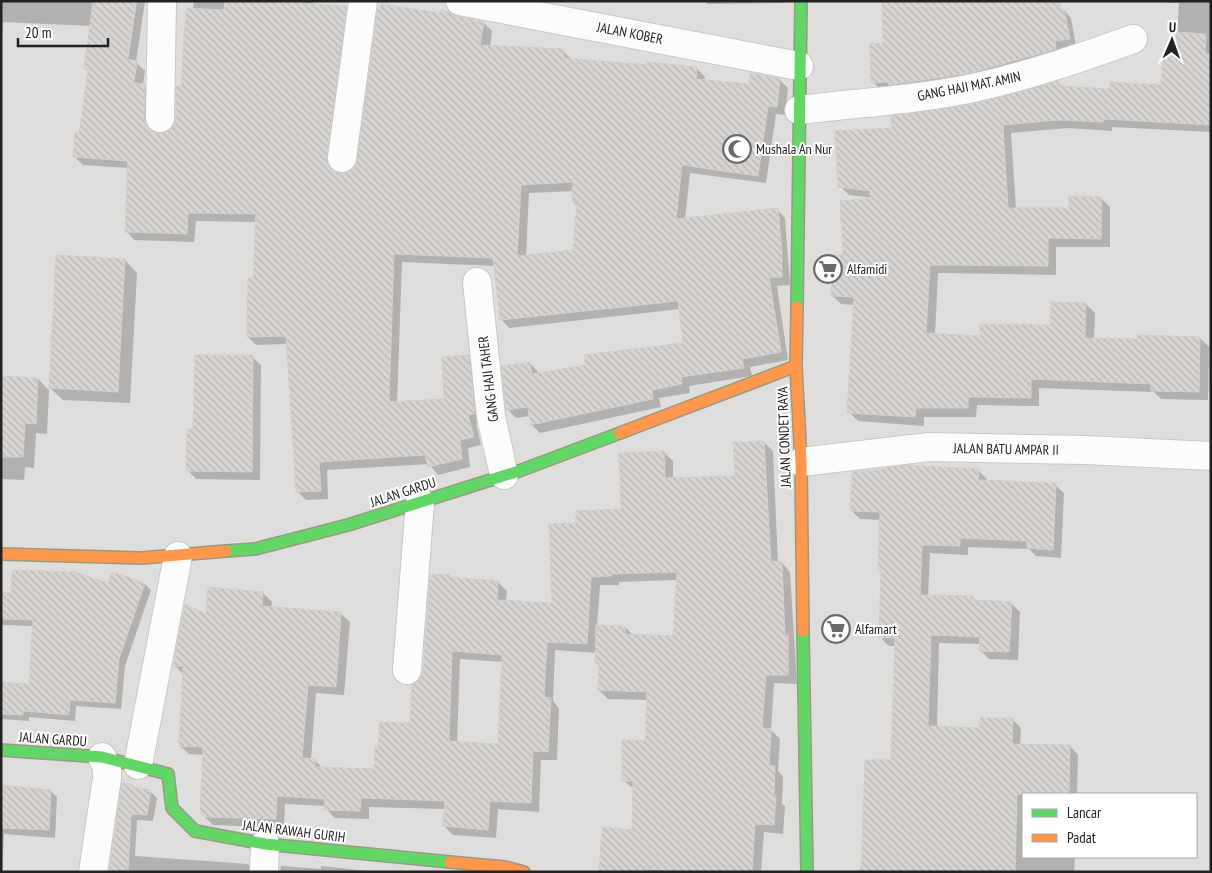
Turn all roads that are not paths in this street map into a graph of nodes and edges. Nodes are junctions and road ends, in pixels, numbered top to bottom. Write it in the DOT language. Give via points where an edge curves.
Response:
graph roads {
  1 [pos="162,1"];
  2 [pos="363,1"];
  3 [pos="460,1"];
  4 [pos="801,1"];
  5 [pos="1133,39"];
  6 [pos="799,66"];
  7 [pos="799,110"];
  8 [pos="160,118"];
  9 [pos="342,158"];
  10 [pos="477,282"];
  11 [pos="796,366"];
  12 [pos="1211,456"];
  13 [pos="801,462"];
  14 [pos="504,475"];
  15 [pos="420,502"];
  16 [pos="1,554"];
  17 [pos="178,556"];
  18 [pos="407,670"];
  19 [pos="1,750"];
  20 [pos="102,757"];
  21 [pos="138,765"];
  22 [pos="265,844"];
  23 [pos="93,872"];
  24 [pos="264,872"];
  25 [pos="524,872"];
  26 [pos="807,872"];
  1 -- 8 [label="street"];
  2 -- 9 [label="street"];
  3 -- 6 [label="street, JALAN KOBER"];
  4 -- 6 [label="street, JALAN CONDET RAYA"];
  5 -- 7 [label="street, GANG HAJI MAT. AMIN" via="1034,73 972,88"];
  6 -- 7 [label="street, JALAN CONDET RAYA"];
  7 -- 11 [label="street, JALAN CONDET RAYA"];
  10 -- 14 [label="street, GANG HAJI TAHER" via="491,417"];
  11 -- 13 [label="street, JALAN CONDET RAYA"];
  11 -- 14 [label="street, JALAN GARDU"];
  12 -- 13 [label="street, JALAN BATU AMPAR II" via="929,447"];
  13 -- 26 [label="street, JALAN CONDET RAYA"];
  14 -- 15 [label="street, JALAN GARDU"];
  15 -- 17 [label="street, JALAN GARDU" via="255,549"];
  15 -- 18 [label="street"];
  16 -- 17 [label="street, JALAN GARDU"];
  17 -- 21 [label="street"];
  19 -- 20 [label="street, JALAN GARDU"];
  20 -- 21 [label="street, JALAN RAWAH GURIH"];
  20 -- 23 [label="street" via="107,767 107,778"];
  21 -- 22 [label="street, JALAN RAWAH GURIH" via="168,774 172,808 195,831"];
  22 -- 24 [label="street"];
  22 -- 25 [label="street, JALAN RAWAH GURIH" via="505,867"];
}
